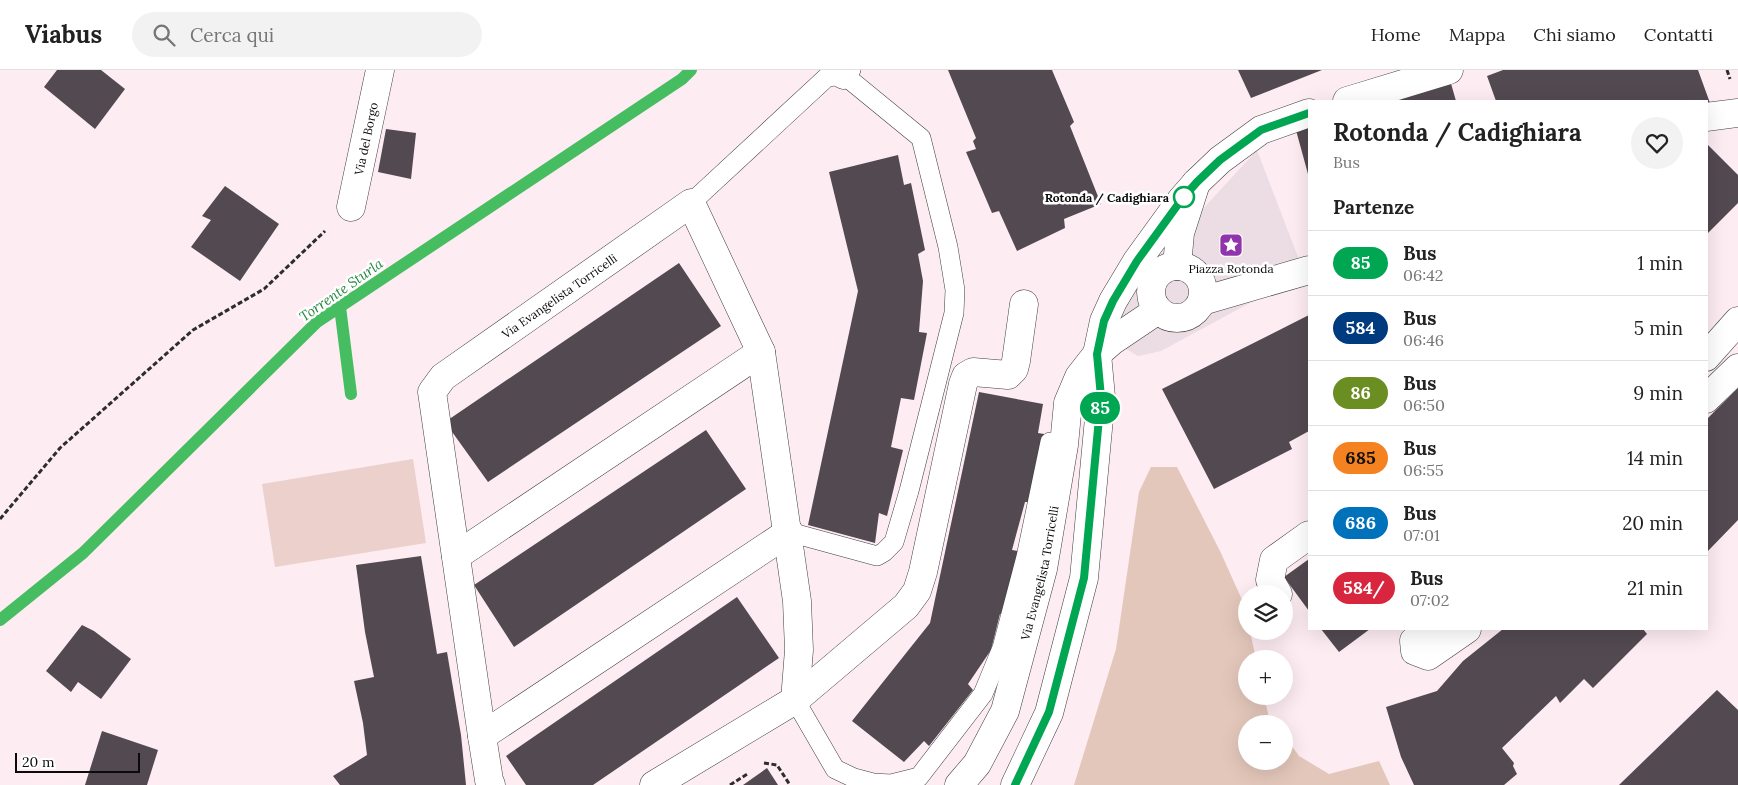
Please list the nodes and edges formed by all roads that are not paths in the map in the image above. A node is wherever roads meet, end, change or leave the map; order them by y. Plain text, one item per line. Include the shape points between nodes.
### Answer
1 (380, 70) edge
2 (1449, 70) edge
3 (845, 72) edge
4 (1350, 100) edge
5 (1308, 113) edge
6 (1738, 113) edge
7 (1708, 117) edge
8 (1197, 182) junction
9 (691, 203) junction
10 (350, 207) road end
11 (1177, 266) junction
12 (1308, 270) edge
13 (1202, 301) junction
14 (1024, 304) dead end
15 (1158, 310) junction
16 (1738, 321) edge
17 (761, 352) junction
18 (1097, 354) junction
19 (1708, 355) edge
20 (1738, 368) edge
21 (1708, 397) edge
22 (1050, 442) dead end
23 (788, 532) junction
24 (1308, 536) edge
25 (456, 556) junction
26 (1273, 585) edge
27 (1427, 630) edge
28 (1466, 630) edge
29 (795, 700) junction
30 (482, 736) junction
31 (837, 777) edge
32 (491, 785) edge
33 (654, 785) edge
34 (959, 785) edge
35 (1015, 785) edge

1 - 10 street, Via del Borgo
2 - 4 street
3 - 9 lane via 827,77
3 - 23 lane via 921,138 948,247 955,290 954,312 894,542 876,556
5 - 8 street via 1261,130 1220,160
6 - 7 street
8 - 11 street via 1180,234
8 - 18 street via 1137,261 1113,301 1104,321
9 - 17 street
9 - 25 street, Via Evangelista Torricelli via 437,384 432,392
11 - 13 street via 1193,271 1198,277 1202,284
11 - 15 street via 1168,267 1155,278 1151,294
12 - 13 street
13 - 15 street via 1191,315 1182,318 1165,315
14 - 29 street via 1014,369 1008,375 973,372 966,376 963,384 917,591 906,606
15 - 18 street
16 - 19 street
17 - 23 street
17 - 25 street
18 - 34 street, Via Evangelista Torricelli via 1079,376 1068,403 1043,568 1005,711 976,764
18 - 35 street via 1101,397 1084,578 1049,712
20 - 21 street
22 - 31 lane via 1026,557 1002,648 983,694 919,777 890,784
23 - 29 street via 797,601 799,650
23 - 30 street
24 - 26 street via 1274,560 1270,580
25 - 30 street, Via Evangelista Torricelli
27 - 28 street via 1414,641 1415,651 1428,656
29 - 31 lane
29 - 33 street
30 - 32 street, Via Evangelista Torricelli

